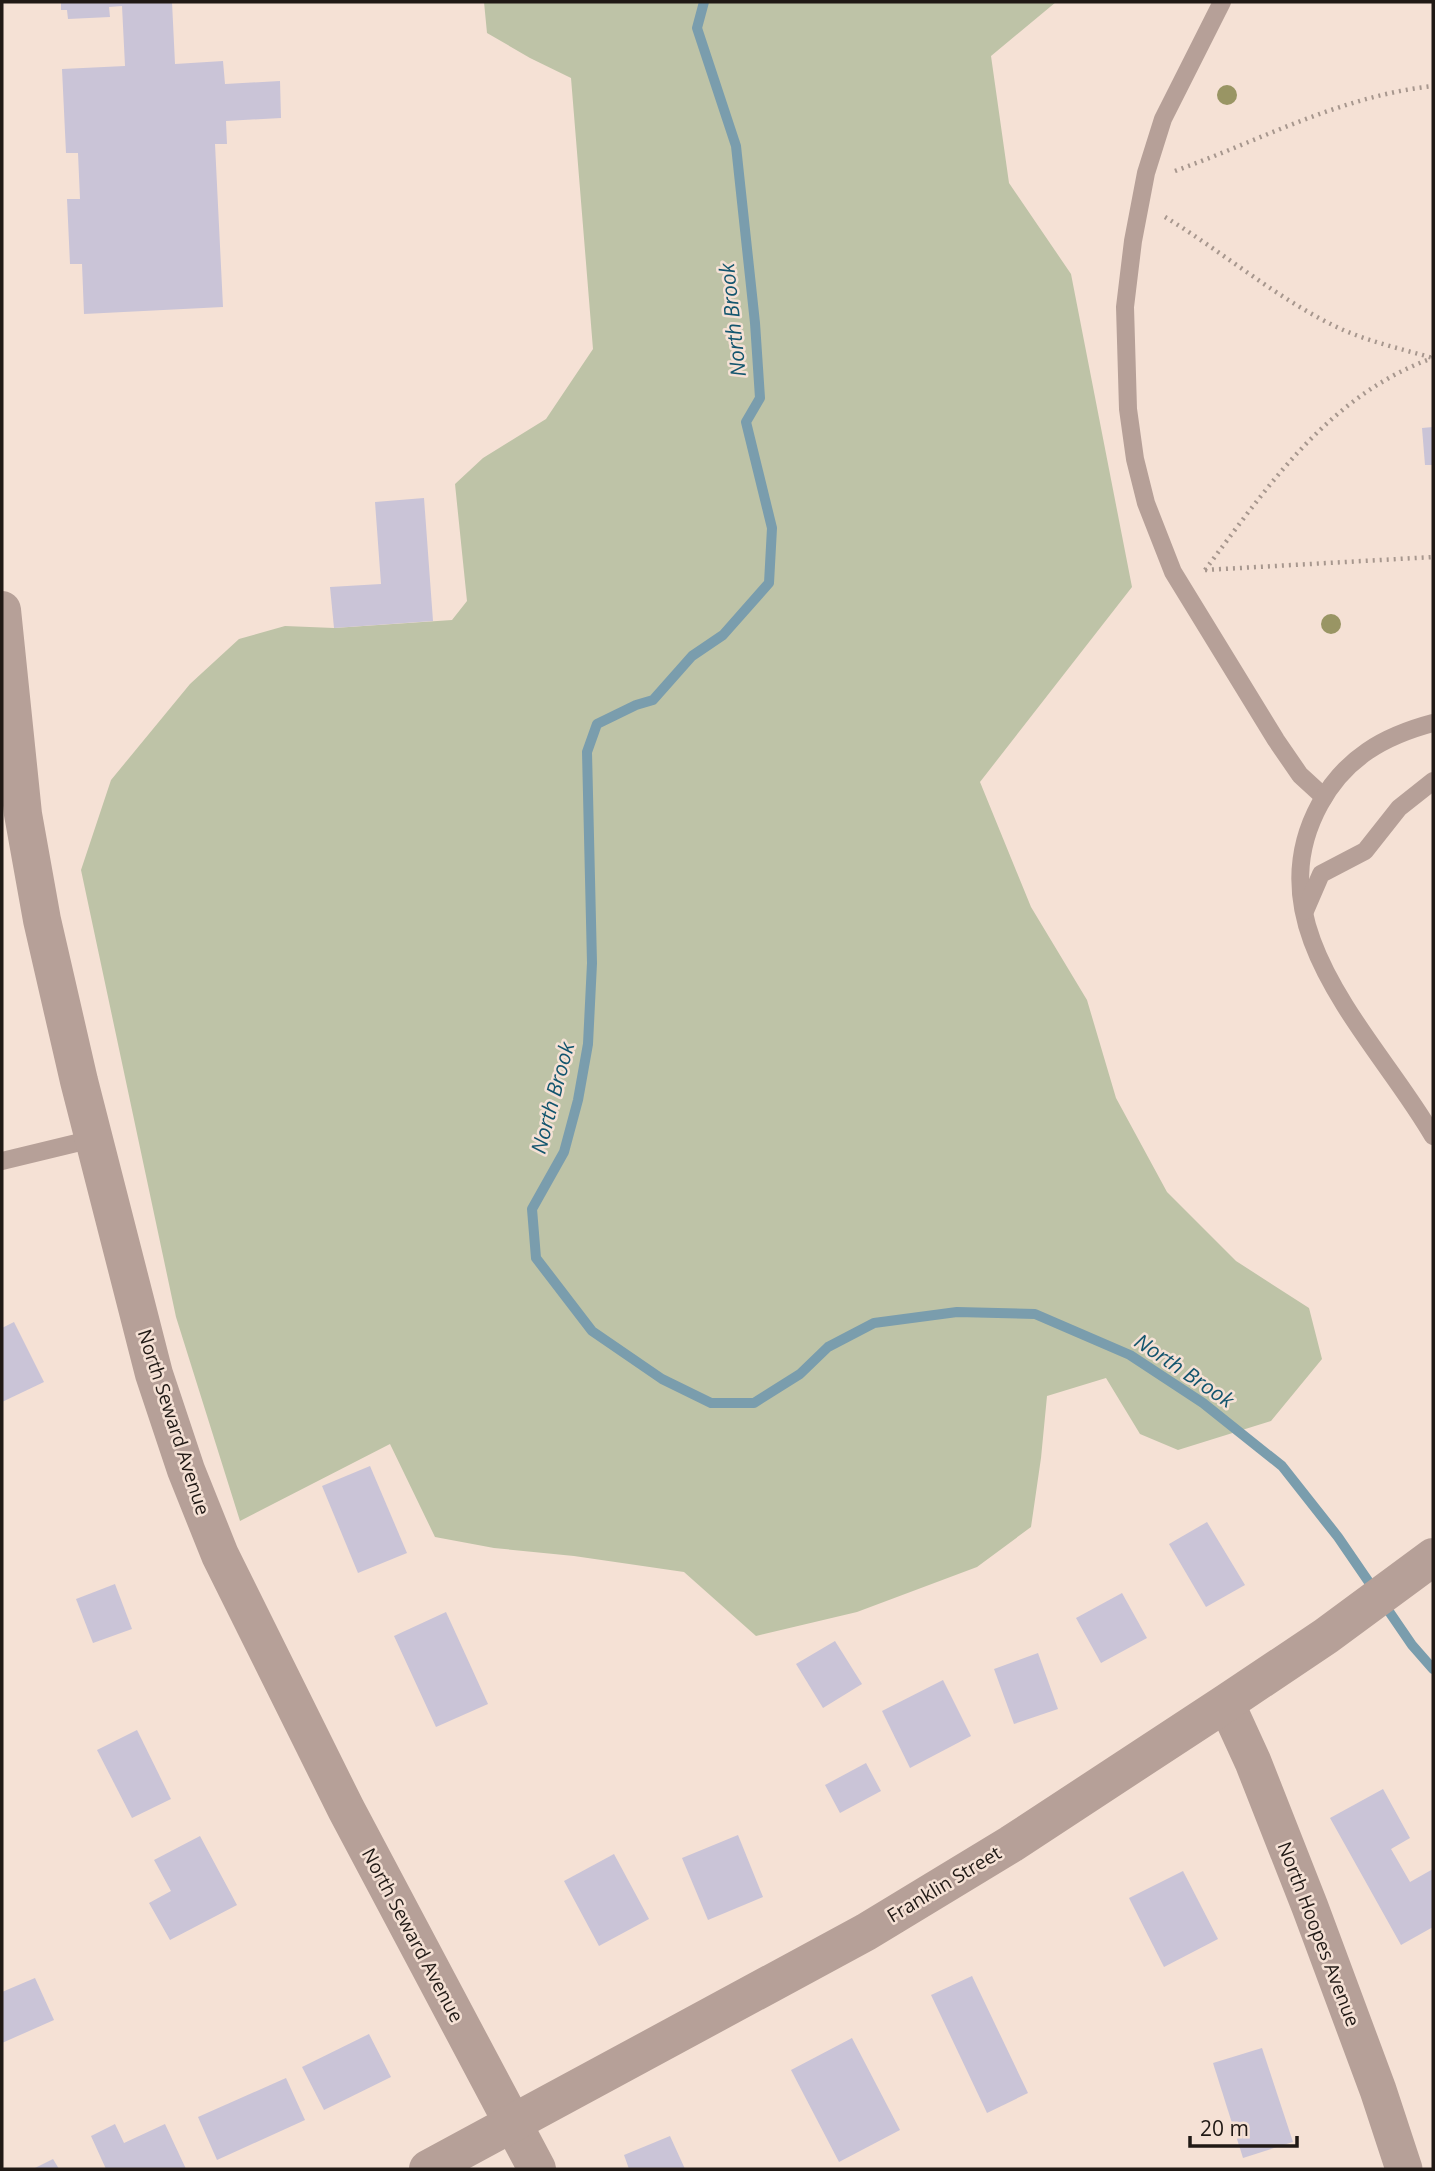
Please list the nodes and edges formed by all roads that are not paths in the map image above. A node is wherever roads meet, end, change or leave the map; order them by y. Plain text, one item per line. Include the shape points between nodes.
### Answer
1 (1222, 2) edge
2 (2, 610) edge
3 (1433, 723) edge
4 (1433, 781) edge
5 (1324, 797) junction
6 (1304, 912) junction
7 (1433, 1136) edge
8 (93, 1139) junction
9 (2, 1161) edge
10 (1433, 1557) edge
11 (1226, 1703) junction
12 (512, 2123) junction
13 (428, 2169) edge
14 (537, 2169) edge
15 (1404, 2169) edge

1 - 5 lane via 1163,119 1144,182 1125,307 1128,409 1146,503 1173,572 1276,740 1300,775
2 - 8 street, North Seward Avenue via 25,827
3 - 5 lane via 1383,740 1358,756
4 - 6 lane via 1399,808 1365,851 1321,874
5 - 6 lane via 1301,850
6 - 7 lane via 1318,960 1342,1002
8 - 9 lane
8 - 12 street, North Seward Avenue via 154,1374 220,1555 346,1809
10 - 11 street, Franklin Street
11 - 12 street, Franklin Street via 1011,1844 866,1932
11 - 15 street, North Hoopes Avenue via 1310,1907
12 - 13 street, Franklin Street
12 - 14 street, North Seward Avenue

